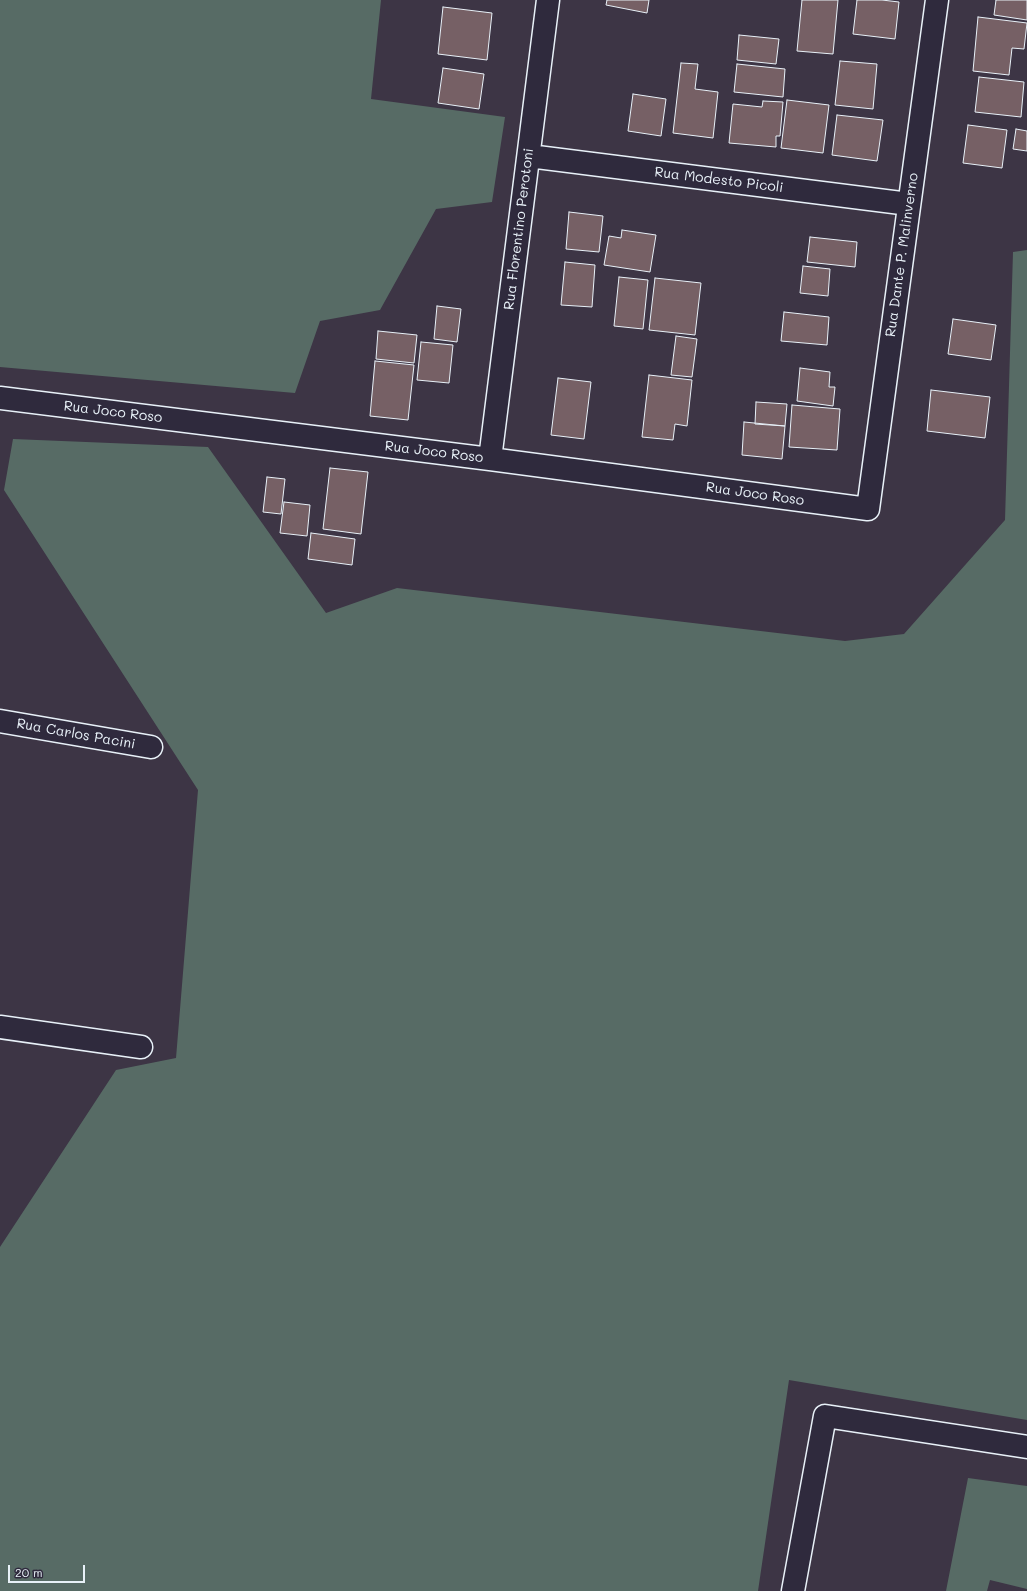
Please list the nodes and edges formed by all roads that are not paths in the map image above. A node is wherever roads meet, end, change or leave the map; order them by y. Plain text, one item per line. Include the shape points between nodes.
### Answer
1 (548, 0) edge
2 (937, 0) edge
3 (529, 156) junction
4 (909, 204) junction
5 (0, 398) edge
6 (490, 459) junction
7 (868, 510) joint
8 (0, 721) edge
9 (151, 747) dead end
10 (0, 1027) edge
11 (141, 1047) dead end
12 (1027, 1447) edge
13 (793, 1591) edge

1 - 3 street, Rua Florentino Perotoni
2 - 4 street, Rua Dante P. Malinverno
3 - 4 street, Rua Modesto Picoli
3 - 6 street, Rua Florentino Perotoni
4 - 7 street, Rua Dante P. Malinverno
5 - 6 street, Rua Joco Roso
6 - 7 street, Rua Joco Roso
8 - 9 street, Rua Carlos Pacini
10 - 11 street
12 - 13 street via 825,1416

